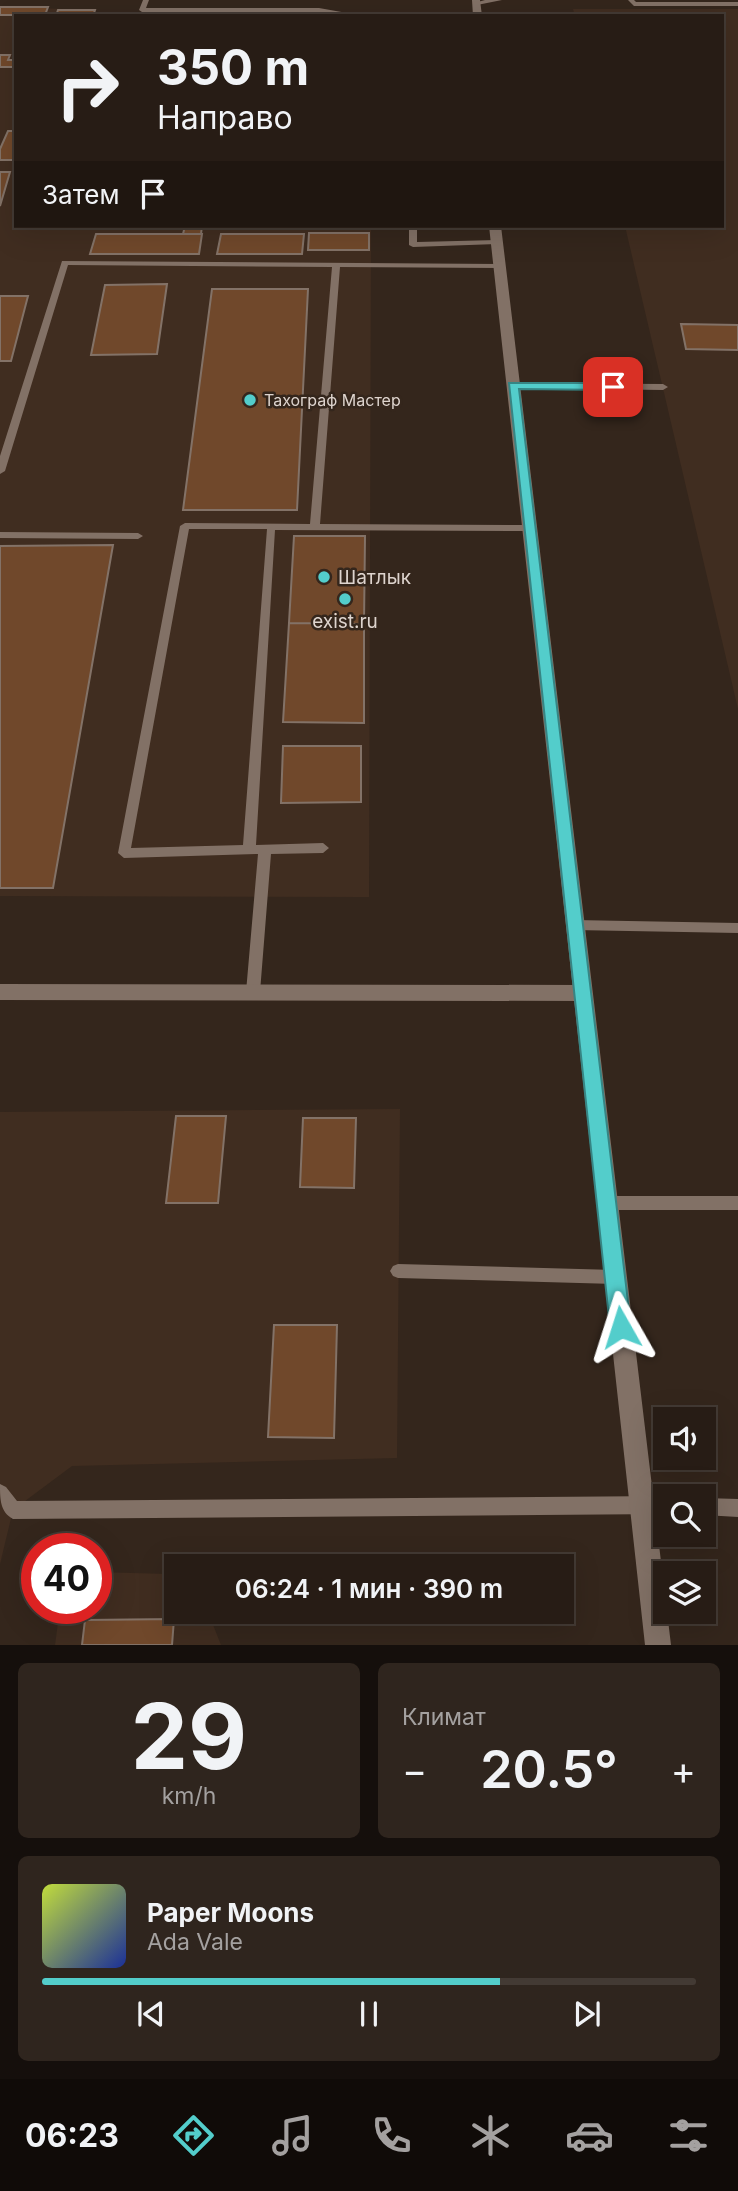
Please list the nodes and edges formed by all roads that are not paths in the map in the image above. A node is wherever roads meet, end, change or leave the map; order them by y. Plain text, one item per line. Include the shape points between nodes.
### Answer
1 (146, 0) edge
2 (499, 0) edge
3 (631, 0) edge
4 (477, 2) edge
5 (738, 4) edge
6 (347, 14) edge
7 (413, 228) edge
8 (496, 234) edge
9 (336, 265) junction
10 (499, 266) junction
11 (513, 386) junction
12 (663, 387) dead end
13 (0, 471) edge
14 (315, 527) junction
15 (529, 528) junction
16 (271, 531) dead end
17 (0, 535) edge
18 (138, 536) dead end
19 (323, 848) dead end
20 (249, 850) junction
21 (265, 850) junction
22 (575, 925) junction
23 (738, 928) edge
24 (0, 992) edge
25 (253, 992) junction
26 (582, 993) junction
27 (607, 1203) junction
28 (738, 1203) edge
29 (398, 1271) dead end
30 (615, 1277) junction
31 (0, 1493) edge
32 (641, 1504) junction
33 (653, 1504) edge
34 (716, 1507) edge
35 (738, 1508) edge
36 (658, 1645) edge

1 - 6 lane via 142,10
2 - 4 lane
3 - 5 lane via 634,4
7 - 8 lane via 413,244
8 - 10 street
9 - 10 lane
9 - 13 lane via 65,263
9 - 14 lane
10 - 11 street
11 - 12 lane
11 - 15 street
14 - 15 lane
14 - 20 lane via 185,526 124,853
15 - 22 street
16 - 20 lane
17 - 18 lane
19 - 21 lane
20 - 21 lane
21 - 25 lane
22 - 23 lane
22 - 26 street
24 - 25 street
25 - 26 street
26 - 27 street
27 - 28 lane
27 - 30 street
29 - 30 lane
30 - 32 street
31 - 32 lane via 13,1510
32 - 33 lane
32 - 36 street
34 - 35 lane

